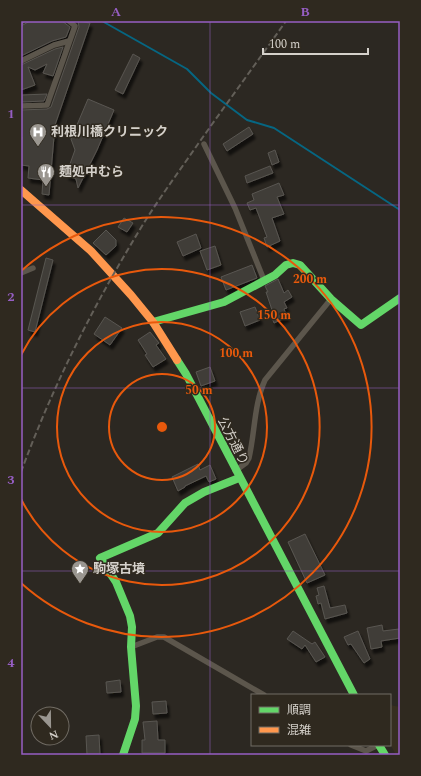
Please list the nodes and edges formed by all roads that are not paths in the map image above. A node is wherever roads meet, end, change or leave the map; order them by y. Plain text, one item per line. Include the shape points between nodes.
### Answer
1 (69, 21) edge
2 (69, 41) junction
3 (21, 61) edge
4 (21, 106) edge
5 (204, 144) dead end
6 (21, 190) edge
7 (33, 268) dead end
8 (21, 273) edge
9 (264, 280) junction
10 (400, 298) edge
11 (331, 299) junction
12 (153, 322) junction
13 (237, 474) junction
14 (131, 647) junction
15 (262, 694) edge
16 (353, 694) edge
17 (353, 746) edge
18 (377, 746) edge
19 (380, 746) edge
20 (366, 753) edge
21 (123, 755) edge
22 (385, 755) edge

1 - 2 street via 75,26
2 - 3 street via 54,45
2 - 4 street via 48,105
5 - 9 street via 235,208
6 - 12 street, 公方通り via 91,251
7 - 8 street
9 - 11 street via 293,263 300,265
9 - 12 street via 224,302
10 - 11 street via 361,325
11 - 13 street via 265,380 260,391 249,458
12 - 13 street, 公方通り via 186,374
13 - 14 street via 186,503 158,534 100,558 116,582 130,616
13 - 16 street, 公方通り
14 - 15 street via 157,637 164,637
14 - 21 street via 135,720
17 - 20 street
18 - 20 street
19 - 22 street

